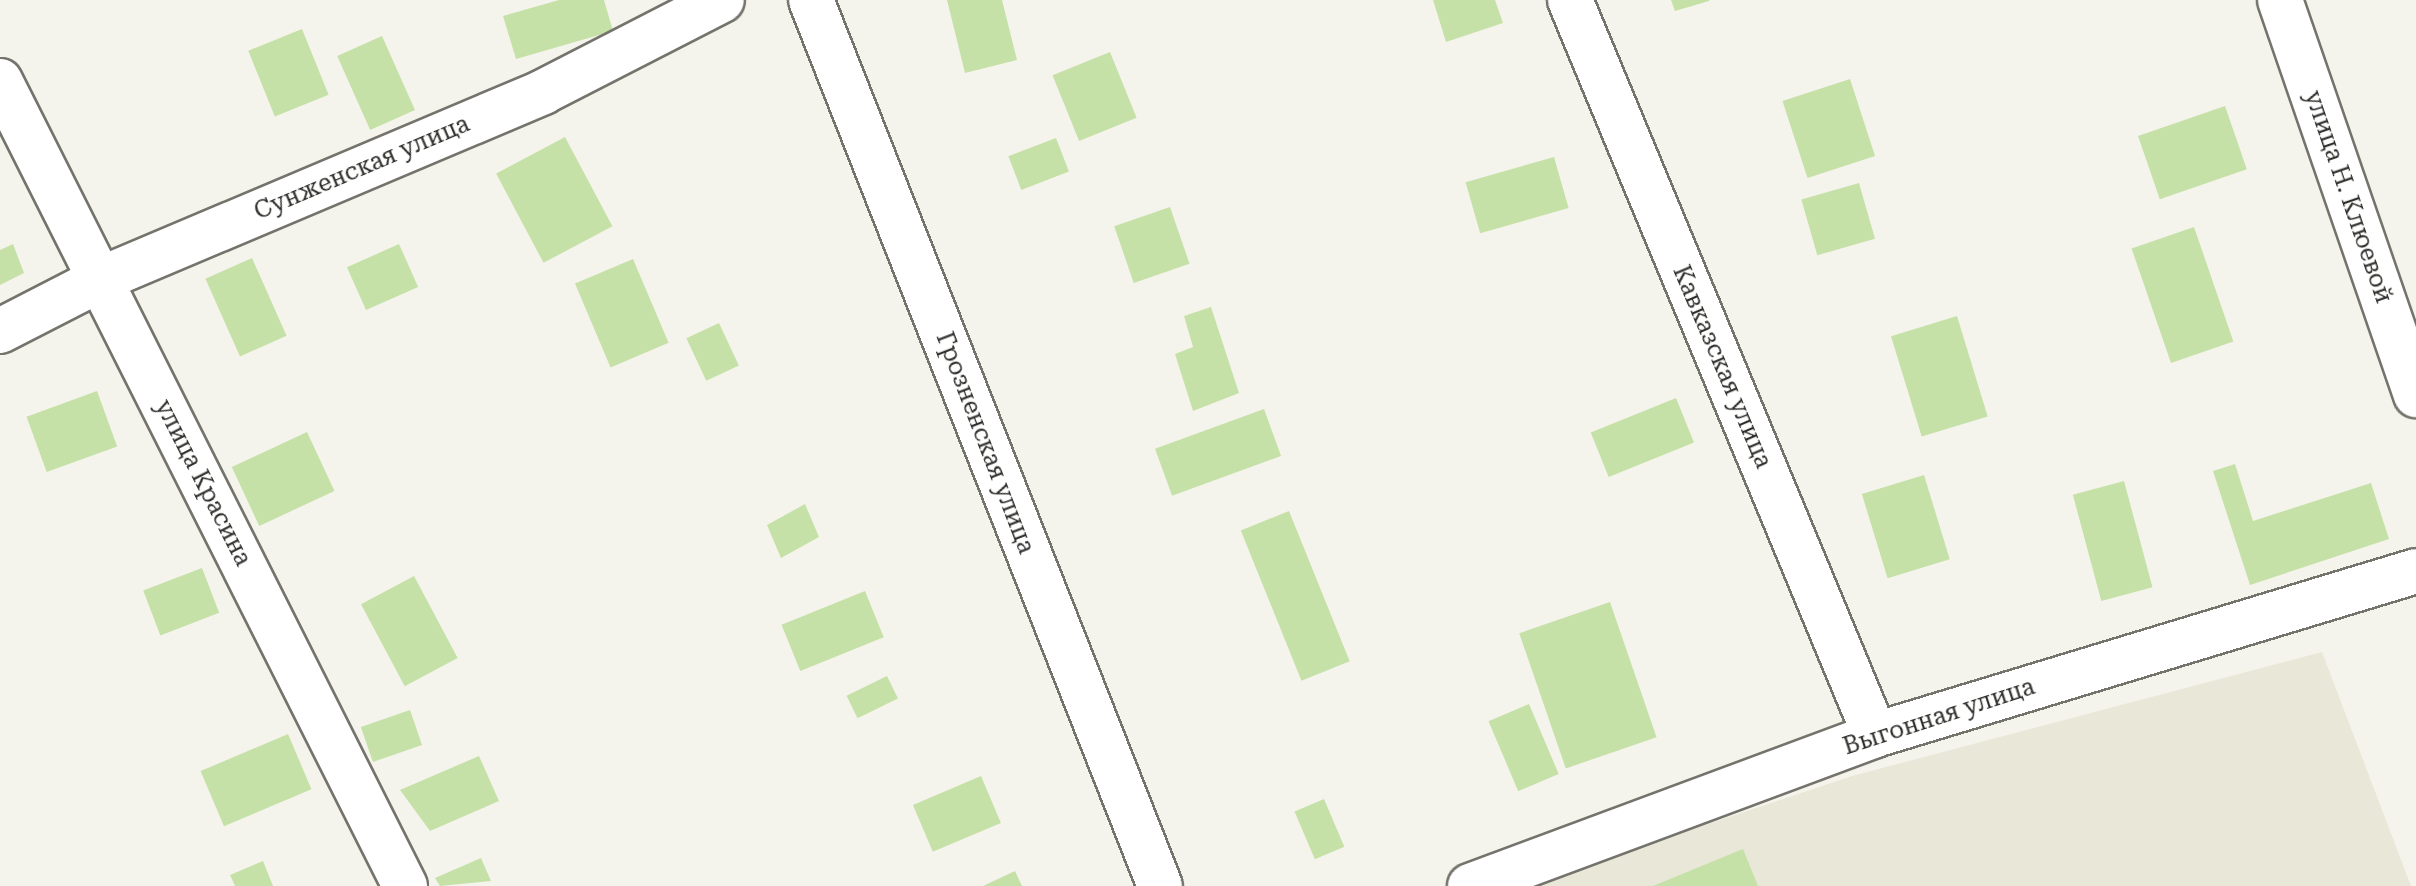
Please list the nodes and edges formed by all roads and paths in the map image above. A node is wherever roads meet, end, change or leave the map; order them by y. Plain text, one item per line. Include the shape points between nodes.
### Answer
1 (722, 0) edge
2 (811, 0) edge
3 (1570, 0) edge
4 (2280, 0) edge
5 (0, 81) edge
6 (101, 279) junction
7 (0, 331) edge
8 (2416, 395) edge
9 (2416, 571) edge
10 (1875, 735) junction
11 (405, 886) edge
12 (1160, 886) edge
13 (1470, 886) edge

1 - 6 street, Сунженская улица via 543,92
2 - 12 street, Грозненская улица
3 - 10 street, Кавказская улица
4 - 8 street, улица Н. Клюевой
5 - 6 street, улица Красина
6 - 7 street, Сунженская улица
6 - 11 street, улица Красина
9 - 10 street, Выгонная улица
10 - 13 street, Выгонная улица

